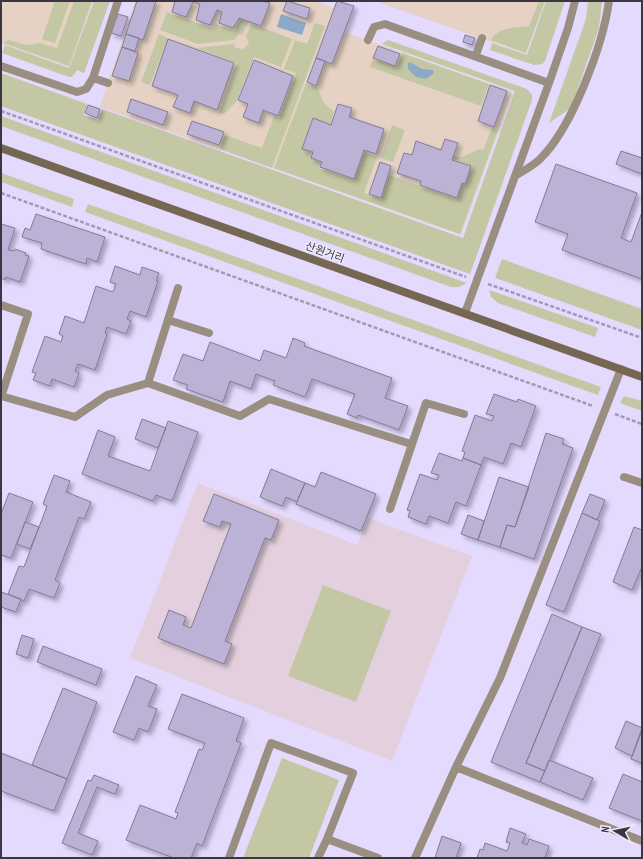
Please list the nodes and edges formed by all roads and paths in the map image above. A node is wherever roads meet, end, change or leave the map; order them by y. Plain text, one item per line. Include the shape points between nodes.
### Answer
1 (118, 1) edge
2 (575, 1) edge
3 (609, 1) edge
4 (482, 38) dead end
5 (368, 40) dead end
6 (476, 55) junction
7 (1, 66) edge
8 (93, 78) junction
9 (108, 83) dead end
10 (549, 83) junction
11 (1, 111) edge
12 (1, 148) edge
13 (515, 176) junction
14 (1, 193) edge
15 (477, 281) junction
16 (178, 288) dead end
17 (1, 305) edge
18 (465, 313) junction
19 (168, 320) junction
20 (209, 333) dead end
21 (642, 338) edge
22 (621, 369) junction
23 (642, 377) edge
24 (148, 383) junction
25 (1, 397) edge
26 (605, 410) junction
27 (464, 414) dead end
28 (642, 424) edge
29 (411, 444) junction
30 (624, 477) dead end
31 (642, 483) edge
32 (390, 509) dead end
33 (456, 767) junction
34 (327, 839) junction
35 (642, 841) edge
36 (229, 858) edge
37 (318, 858) edge
38 (378, 858) edge
39 (415, 858) edge

1 - 8 street
2 - 10 street
3 - 13 street via 606,21 579,98 566,123 540,159
4 - 6 street
5 - 6 street via 374,27 385,24
6 - 10 street
7 - 8 street via 77,92 86,89
8 - 9 street
10 - 13 street
11 - 15 path
12 - 18 main road, 산원거리
13 - 15 street
14 - 26 path
15 - 18 street
15 - 21 path
16 - 19 street
17 - 25 street via 28,314
18 - 22 main road, 산원거리
19 - 20 street
19 - 24 street
22 - 23 main road, 산원거리
22 - 26 street
24 - 25 street via 107,395 75,417
24 - 29 street via 240,416 270,399
26 - 28 path
26 - 33 street via 500,678
27 - 29 street via 426,403
29 - 32 street
30 - 31 street
33 - 35 street
33 - 39 street
34 - 36 street via 353,773 271,743
34 - 37 street
34 - 38 street

